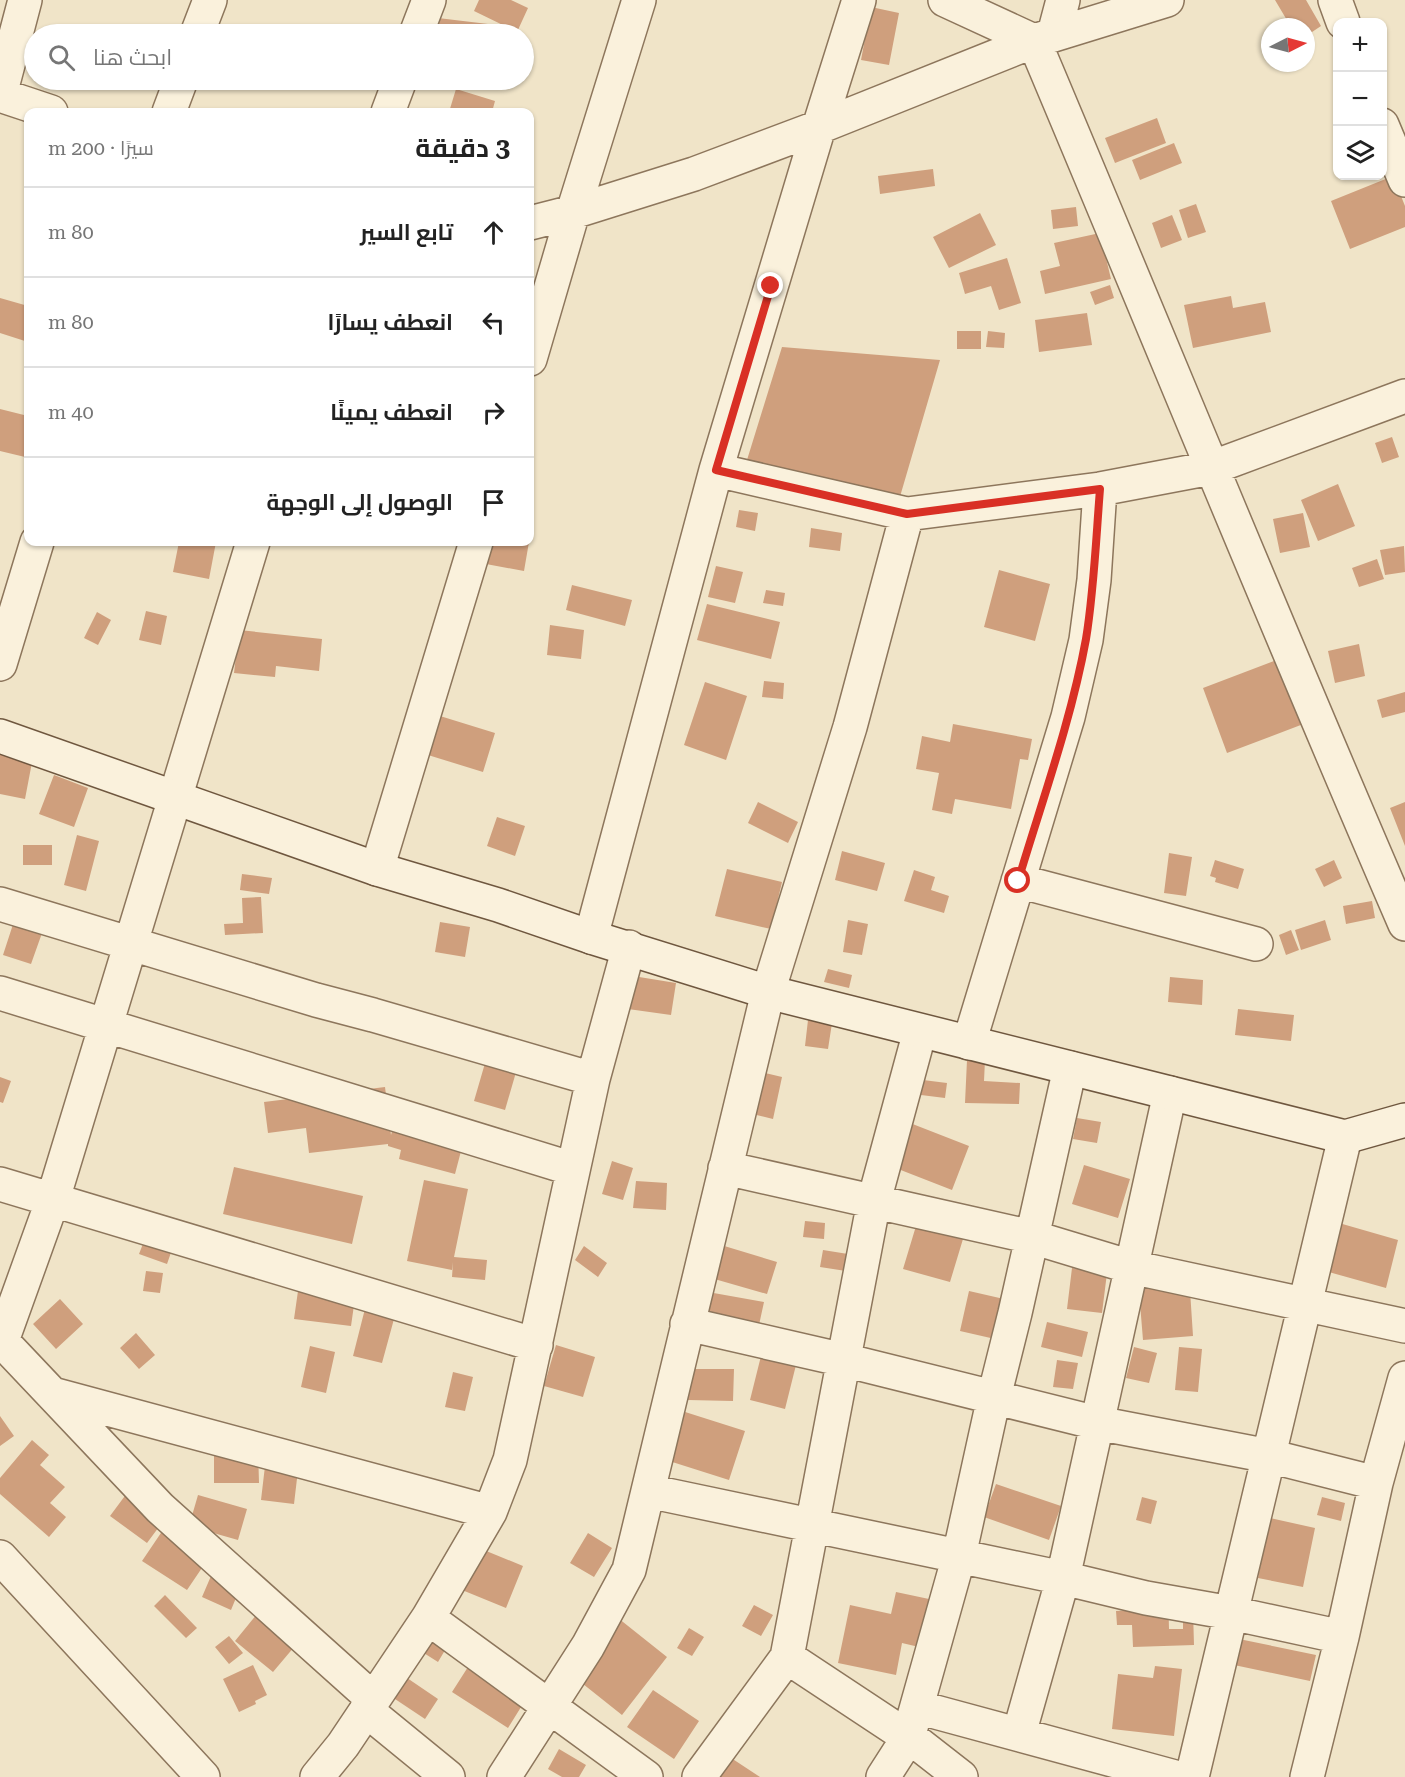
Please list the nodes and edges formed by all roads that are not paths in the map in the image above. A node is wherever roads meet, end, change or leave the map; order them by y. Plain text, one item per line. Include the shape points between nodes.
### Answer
1 (25, 0) edge
2 (210, 0) edge
3 (429, 0) edge
4 (639, 0) edge
5 (859, 0) edge
6 (945, 0) edge
7 (1063, 0) edge
8 (1167, 0) edge
9 (1335, 0) edge
10 (1342, 18) edge
11 (201, 24) edge
12 (421, 24) edge
13 (1044, 38) junction
14 (177, 90) edge
15 (396, 90) edge
16 (0, 95) edge
17 (39, 108) edge
18 (170, 108) edge
19 (390, 108) edge
20 (1383, 126) edge
21 (819, 127) junction
22 (1405, 180) edge
23 (573, 212) junction
24 (534, 222) edge
25 (534, 345) edge
26 (1405, 396) edge
27 (1211, 468) junction
28 (716, 470) junction
29 (1100, 489) junction
30 (907, 514) junction
31 (36, 546) edge
32 (252, 546) edge
33 (475, 546) edge
34 (0, 664) edge
35 (0, 736) edge
36 (176, 798) junction
37 (377, 869) junction
38 (1018, 881) junction
39 (0, 904) edge
40 (1405, 924) edge
41 (591, 937) junction
42 (1256, 944) dead end
43 (131, 945) junction
44 (629, 947) junction
45 (768, 992) junction
46 (0, 993) edge
47 (107, 1025) junction
48 (920, 1031) junction
49 (969, 1042) junction
50 (1070, 1068) junction
51 (593, 1079) junction
52 (1170, 1093) junction
53 (1405, 1120) edge
54 (1345, 1137) junction
55 (725, 1168) junction
56 (573, 1169) junction
57 (0, 1184) edge
58 (53, 1199) junction
59 (874, 1201) junction
60 (1032, 1237) junction
61 (1131, 1267) junction
62 (1305, 1304) junction
63 (687, 1324) junction
64 (1405, 1326) edge
65 (1, 1340) edge
66 (536, 1345) junction
67 (844, 1360) junction
68 (1405, 1378) edge
69 (52, 1394) junction
70 (994, 1397) junction
71 (1097, 1423) junction
72 (1269, 1456) junction
73 (1376, 1483) junction
74 (648, 1491) junction
75 (490, 1512) junction
76 (812, 1526) junction
77 (959, 1556) junction
78 (0, 1557) edge
79 (1063, 1578) junction
80 (1231, 1613) junction
81 (428, 1618) junction
82 (1342, 1637) junction
83 (787, 1657) junction
84 (370, 1704) junction
85 (549, 1707) junction
86 (917, 1707) junction
87 (1019, 1734) junction
88 (908, 1738) junction
89 (203, 1777) edge
90 (317, 1777) edge
91 (448, 1777) edge
92 (504, 1777) edge
93 (646, 1777) edge
94 (699, 1777) edge
95 (883, 1777) edge
96 (961, 1777) edge
97 (1175, 1777) edge
98 (1192, 1777) edge
99 (1307, 1777) edge

1 - 16 street
2 - 11 street
3 - 12 street
4 - 23 street
5 - 21 street
6 - 13 street
7 - 13 street
8 - 13 street
9 - 10 street
13 - 21 street
13 - 27 street
14 - 18 street
15 - 19 street
16 - 17 street
20 - 22 street
21 - 23 street via 694,174
21 - 28 street
23 - 24 street
23 - 25 street
26 - 27 street
27 - 29 street
27 - 40 street
28 - 30 street
28 - 41 street
29 - 30 street
29 - 38 street via 1086,640 1068,717
30 - 45 street via 850,727
31 - 34 street
32 - 36 street
33 - 37 street
35 - 36 street
36 - 37 street
36 - 43 street
37 - 41 street
38 - 42 street
38 - 49 street
39 - 43 street
41 - 44 street
43 - 47 street
43 - 51 street
44 - 45 street
44 - 51 street
45 - 48 street
45 - 55 street
46 - 47 street
47 - 56 street
47 - 58 street
48 - 49 street
48 - 59 street
49 - 50 street
50 - 52 street
50 - 60 street
51 - 56 street
52 - 54 street
52 - 61 street
53 - 54 street
54 - 62 street
55 - 59 street
55 - 63 street
56 - 66 street
57 - 58 street
58 - 65 street
58 - 66 street
59 - 60 street
59 - 67 street
60 - 61 street
60 - 70 street
61 - 62 street
61 - 71 street
62 - 64 street
62 - 72 street
63 - 67 street
63 - 74 street
65 - 69 street
66 - 75 street via 510,1460
67 - 70 street
67 - 76 street
68 - 73 street
69 - 75 street
69 - 84 street via 160,1508
70 - 71 street
70 - 77 street
71 - 72 street
71 - 79 street
72 - 73 street
72 - 80 street
73 - 82 street
74 - 76 street
74 - 85 street via 629,1570 588,1647
75 - 81 street
76 - 77 street
76 - 83 street
77 - 79 street
77 - 86 street
78 - 89 street
79 - 80 street
79 - 87 street
80 - 82 street
80 - 98 street
81 - 84 street
81 - 85 street
82 - 99 street
83 - 88 street
83 - 94 street
84 - 90 street
84 - 91 street
85 - 92 street
85 - 93 street
86 - 87 street
86 - 88 street
87 - 97 street
88 - 95 street
88 - 96 street

